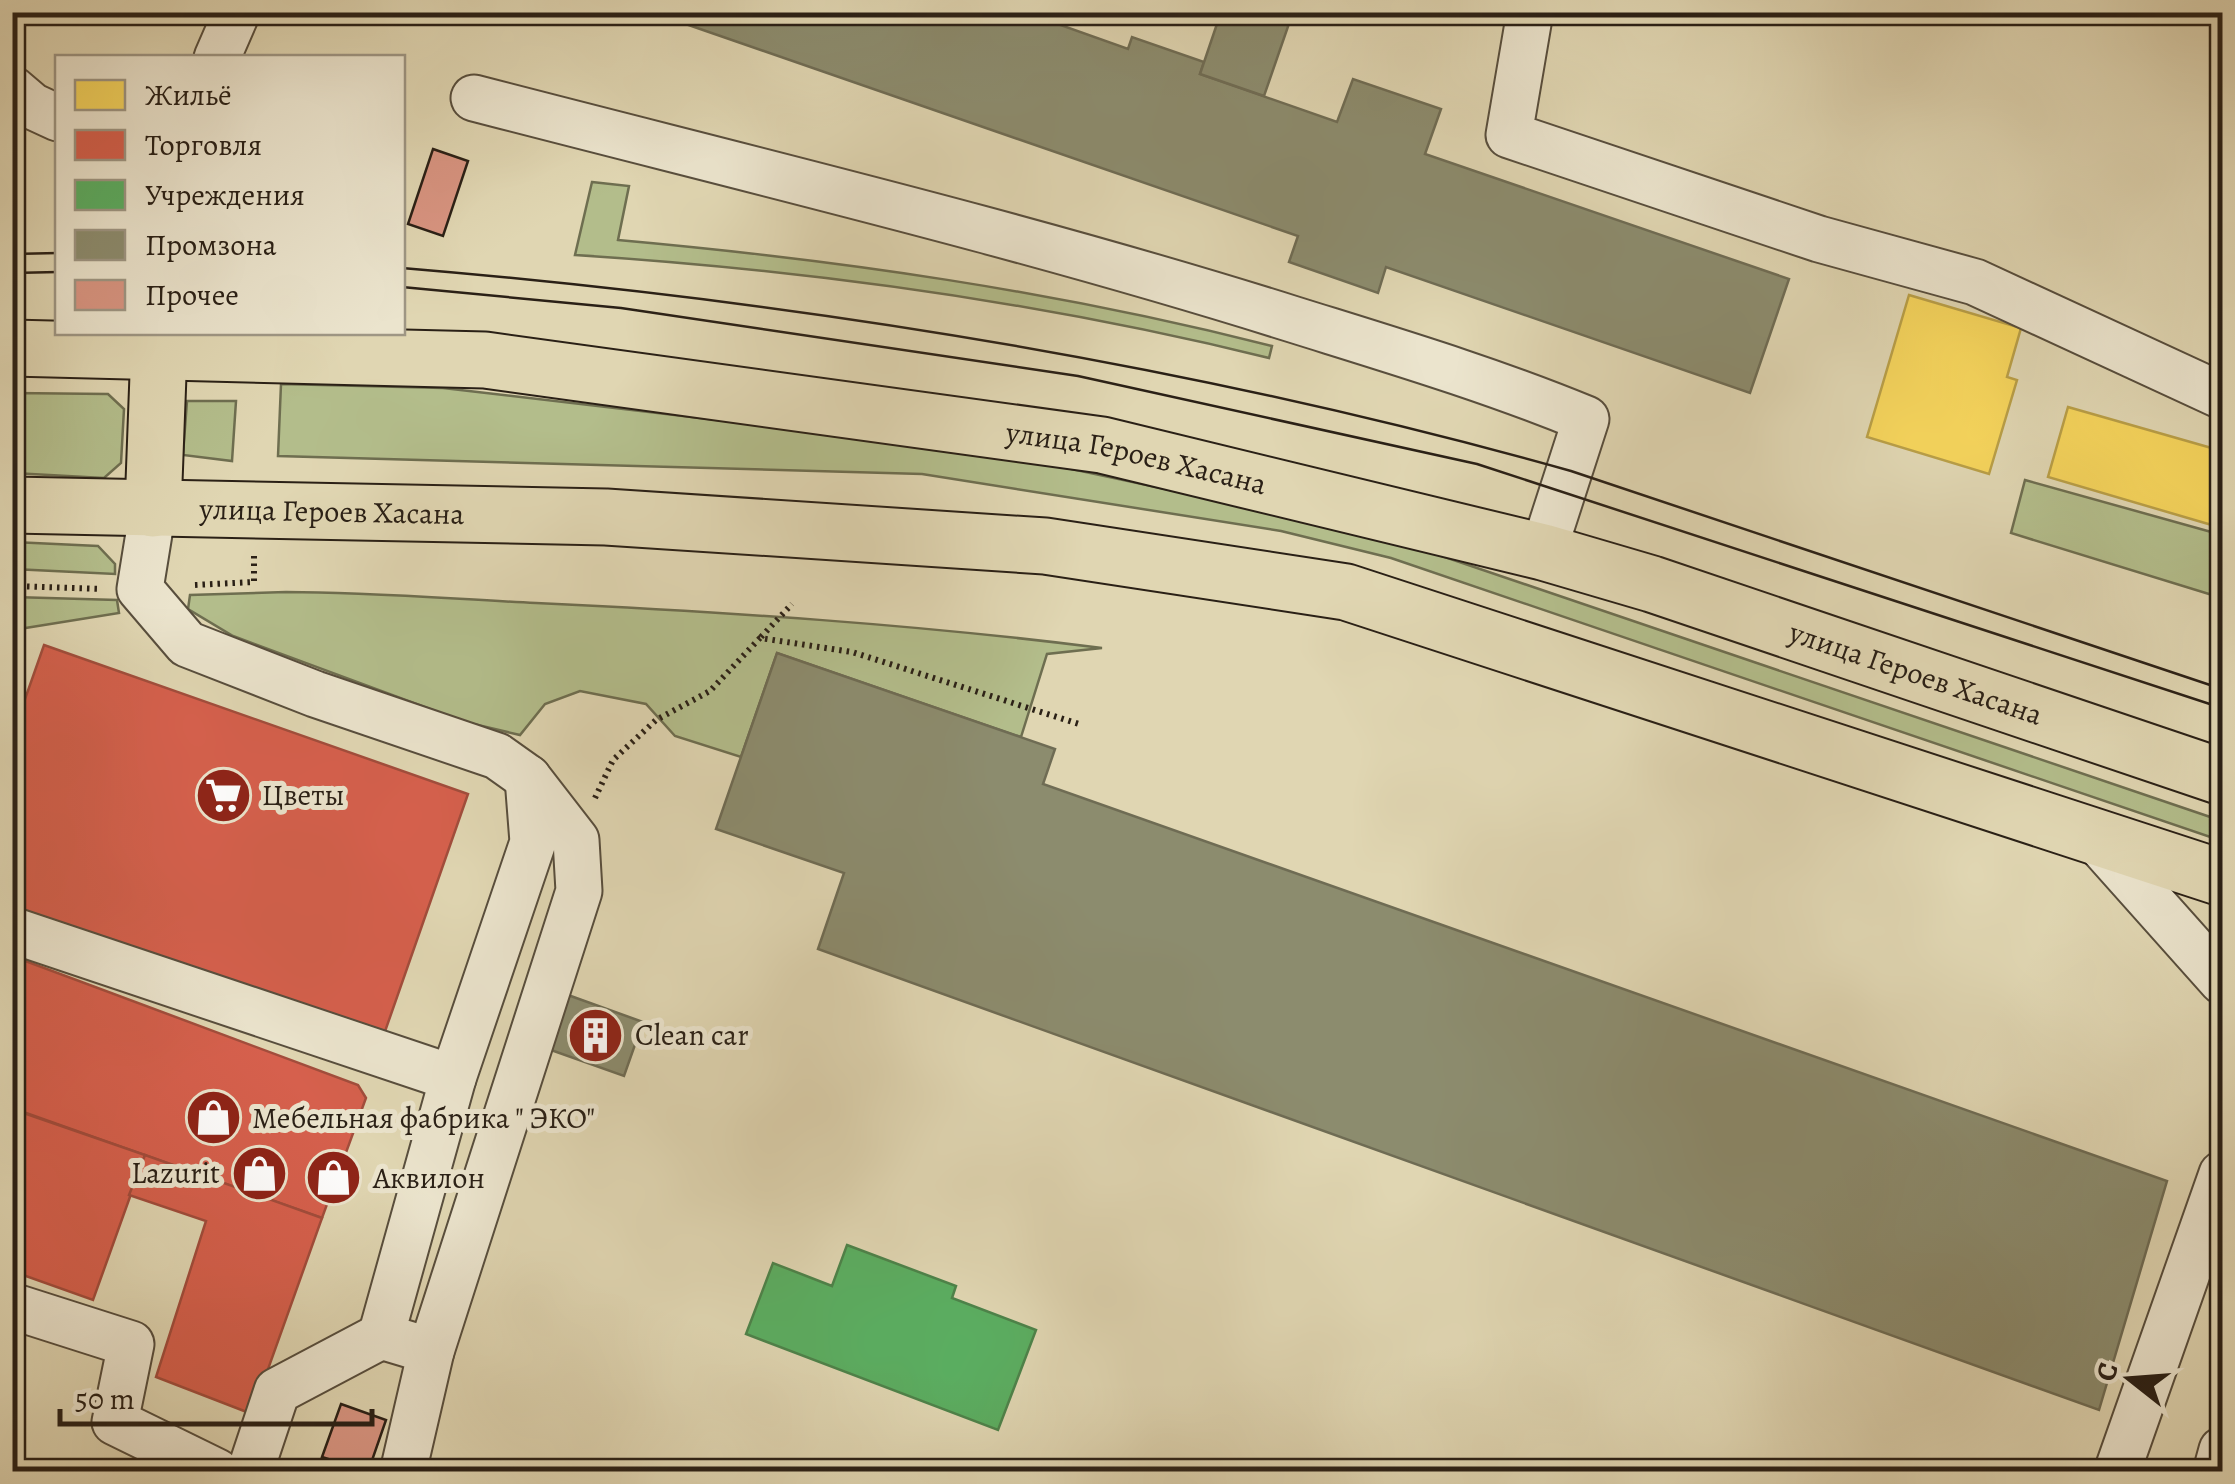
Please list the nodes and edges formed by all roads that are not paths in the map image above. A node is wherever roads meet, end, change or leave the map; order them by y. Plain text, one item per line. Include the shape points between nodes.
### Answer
1 (237, 12) edge
2 (1530, 12) edge
3 (218, 55) edge
4 (12, 89) edge
5 (474, 98) dead end
6 (55, 117) edge
7 (160, 340) edge
8 (12, 348) edge
9 (2222, 396) edge
10 (12, 505) edge
11 (153, 509) junction
12 (1543, 552) junction
13 (2222, 777) edge
14 (528, 778) junction
15 (2090, 833) junction
16 (2222, 878) edge
17 (12, 930) edge
18 (2222, 981) edge
19 (453, 1078) junction
20 (2222, 1174) edge
21 (12, 1306) edge
22 (381, 1336) junction
23 (431, 1351) junction
24 (2222, 1450) edge
25 (216, 1472) edge
26 (250, 1472) edge
27 (404, 1472) edge
28 (2116, 1472) edge
29 (2216, 1472) edge

1 - 3 lane
2 - 9 lane via 1510,135 1819,239 1975,282
4 - 6 lane
5 - 12 lane via 1183,285 1490,380 1586,419
7 - 8 main road, улица Героев Хасана
7 - 11 main road
7 - 12 main road, улица Героев Хасана via 486,360 1102,445
10 - 11 main road, улица Героев Хасана
11 - 14 lane via 140,589 187,644 497,756
11 - 15 main road, улица Героев Хасана via 606,518 1045,546 1346,592
12 - 13 main road, улица Героев Хасана
14 - 19 lane via 533,842
14 - 23 lane via 576,840 579,891
15 - 16 main road, улица Героев Хасана
15 - 18 lane
17 - 19 lane
19 - 22 lane
20 - 28 lane
21 - 25 lane via 131,1344 115,1422
22 - 23 lane
22 - 26 lane via 277,1391
23 - 27 lane
24 - 29 lane

